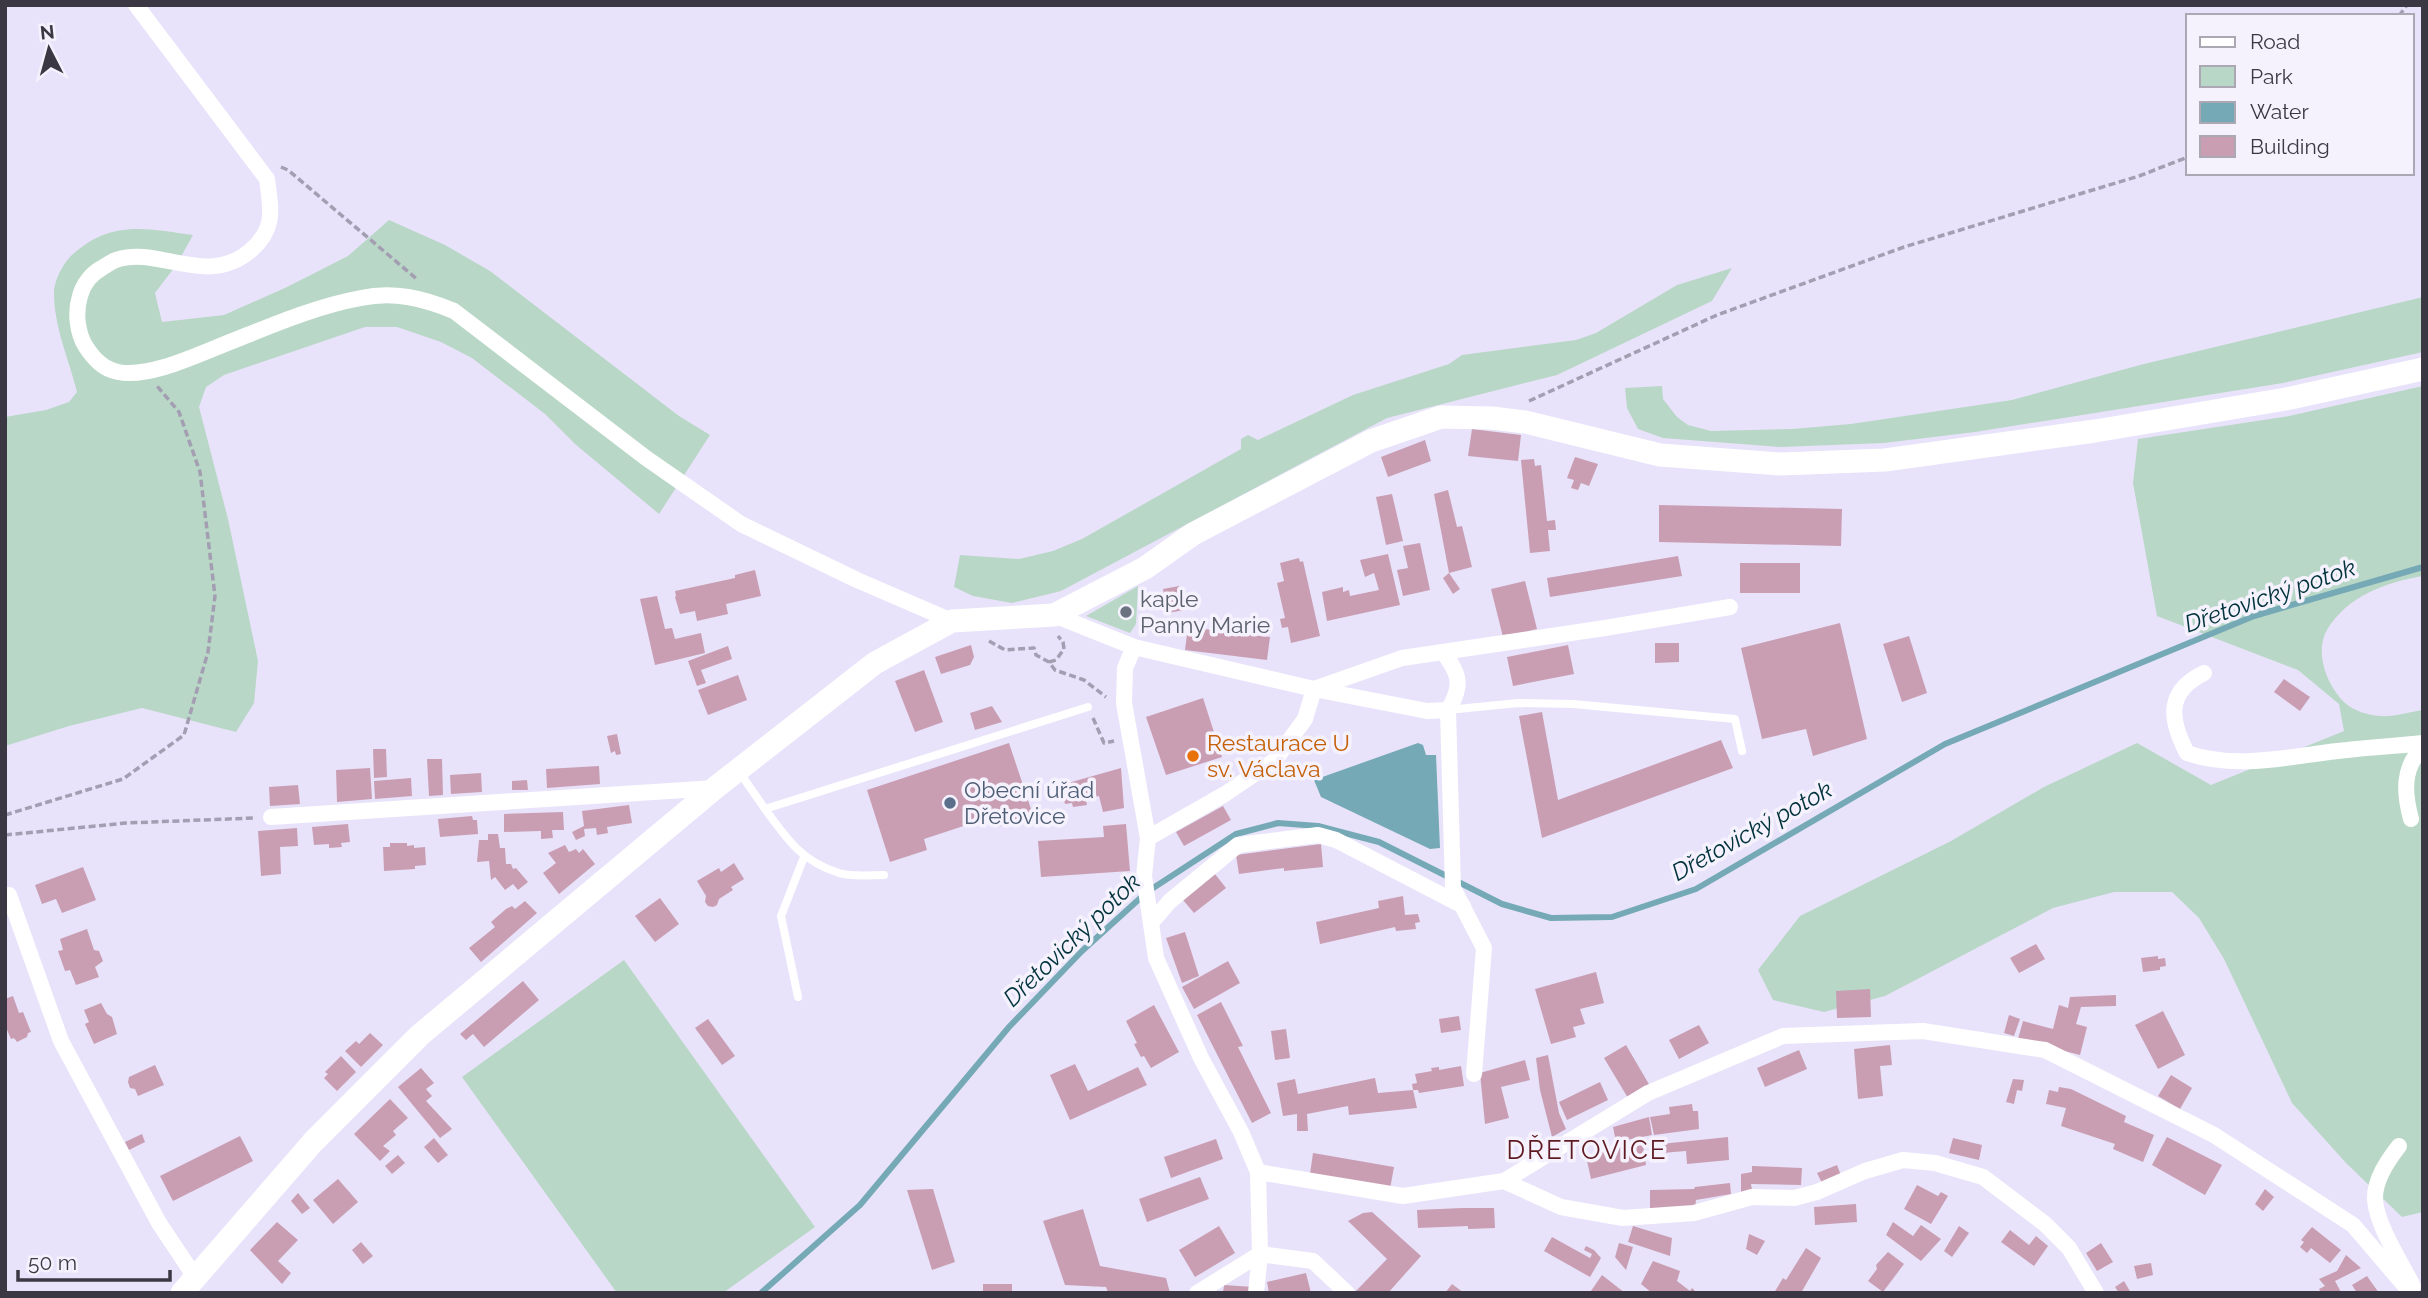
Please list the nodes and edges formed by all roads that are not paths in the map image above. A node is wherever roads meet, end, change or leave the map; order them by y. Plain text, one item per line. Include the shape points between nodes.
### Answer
1 (136, 5) edge
2 (2423, 369) edge
3 (1730, 607) dead end
4 (952, 621) junction
5 (1054, 624) junction
6 (1134, 647) junction
7 (1443, 652) junction
8 (2204, 673) dead end
9 (1314, 689) junction
10 (1088, 707) road end
11 (1448, 710) junction
12 (2423, 746) edge
13 (1742, 751) dead end
14 (738, 770) junction
15 (715, 788) junction
16 (765, 809) junction
17 (271, 817) road end
18 (2411, 819) dead end
19 (1148, 838) junction
20 (804, 857) junction
21 (884, 875) dead end
22 (9, 895) dead end
23 (1462, 906) junction
24 (1151, 923) junction
25 (798, 997) dead end
26 (1474, 1073) dead end
27 (2399, 1146) dead end
28 (1258, 1172) junction
29 (1504, 1181) junction
30 (1260, 1254) junction
31 (188, 1285) edge
32 (1197, 1293) edge
33 (1256, 1293) edge
34 (1347, 1293) edge
35 (2096, 1293) edge
36 (2414, 1293) edge

1 - 4 street via 267,179 270,226 240,260 214,267 117,259 93,273 80,294 77,319 82,341 96,362 118,372 144,372 320,308 363,297 403,295 429,301 454,311 646,458 741,524
2 - 5 main road via 2286,399 1885,460 1781,464 1660,455 1525,422 1441,417 1371,441 1193,534
3 - 7 street
4 - 5 main road
4 - 14 main road via 875,663
5 - 6 street
6 - 9 street
6 - 19 street via 1125,667 1125,703
7 - 9 street via 1402,658
7 - 11 street via 1456,669 1458,695
8 - 12 street via 2179,693 2173,718 2187,753 2206,760 2244,762
9 - 11 street via 1427,711
9 - 19 street via 1305,719 1275,760
10 - 16 lane
11 - 13 lane via 1518,703 1573,704 1735,719
11 - 23 street via 1453,888
12 - 18 street via 2408,770 2405,786
14 - 15 main road
14 - 16 lane
15 - 17 street
15 - 31 main road via 420,1035 313,1142
16 - 20 lane
19 - 24 street via 1144,876
20 - 21 lane via 841,874
20 - 25 lane via 782,916
22 - 31 street via 61,1041
23 - 24 street via 1318,835 1238,845
23 - 26 street via 1484,948
24 - 28 street via 1156,958
27 - 36 street via 2384,1166 2375,1199
28 - 29 street via 1403,1196
28 - 30 street
29 - 35 street via 1560,1208 1623,1217 1694,1213 1752,1197 1794,1198 1903,1160 1935,1163 1983,1177 2045,1224 2069,1248
29 - 36 street via 1648,1093 1783,1036 1923,1031 2045,1050 2214,1135 2353,1226
30 - 32 street
30 - 33 street
30 - 34 street via 1313,1261

